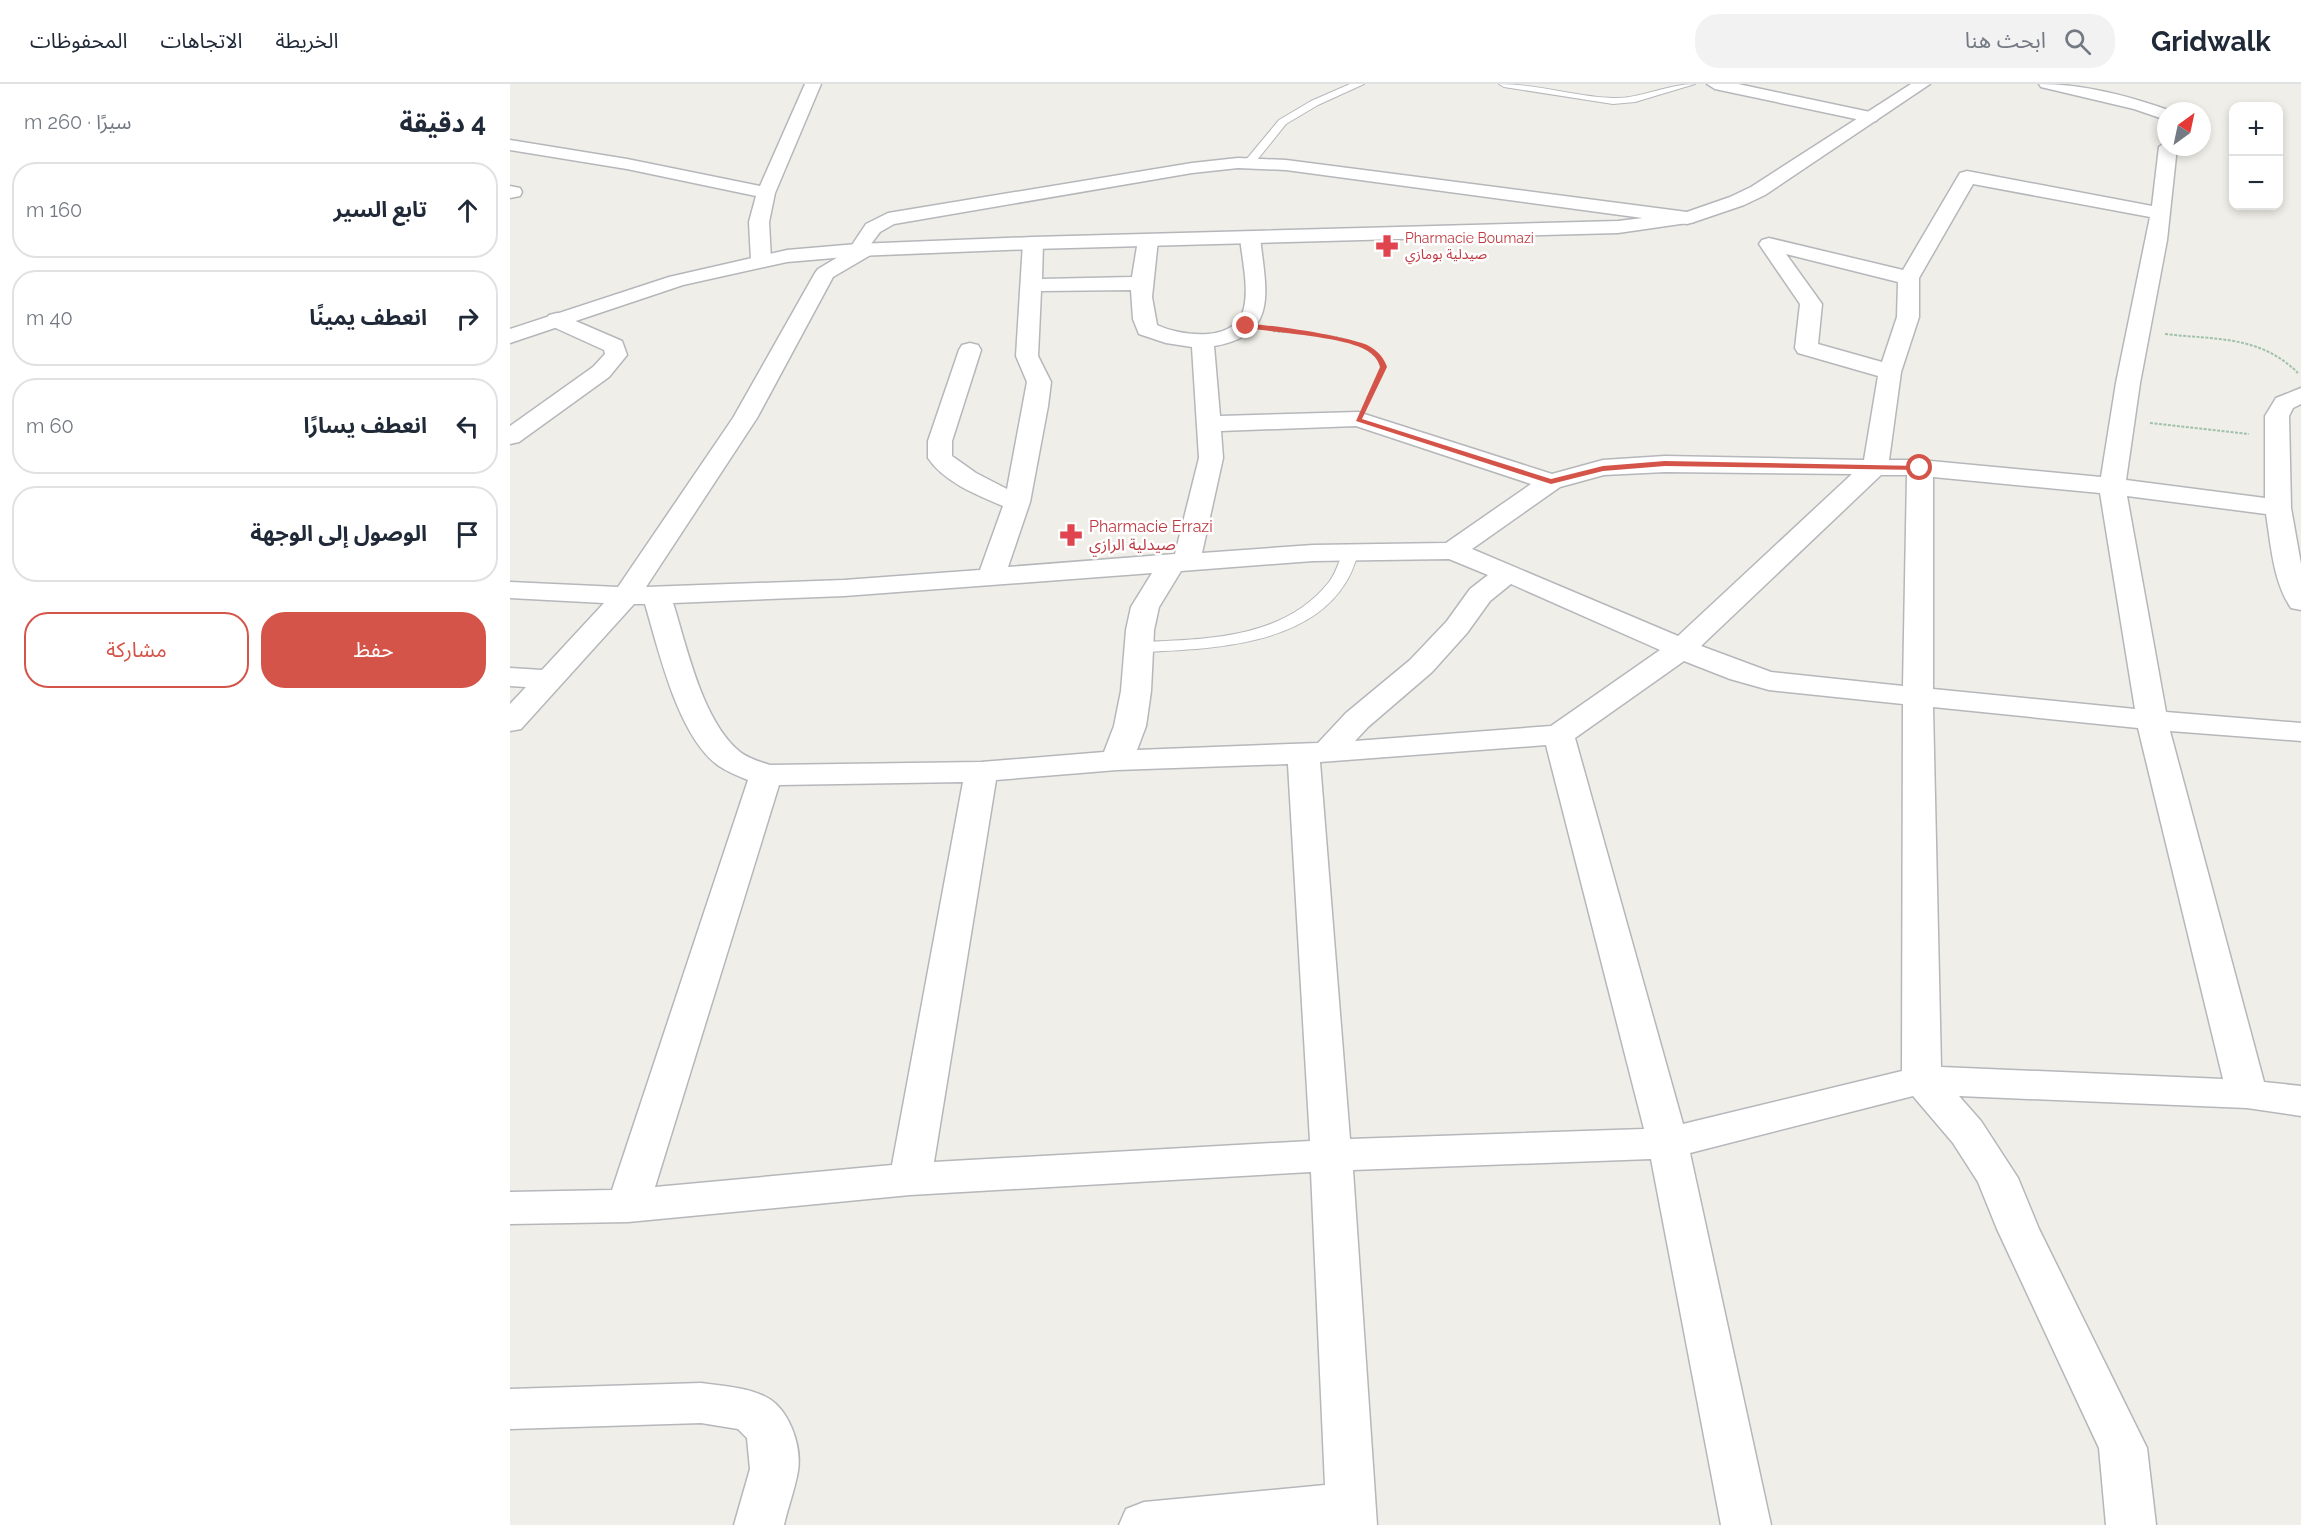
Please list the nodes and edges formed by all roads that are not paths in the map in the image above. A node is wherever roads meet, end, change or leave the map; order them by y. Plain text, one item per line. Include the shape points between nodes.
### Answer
1 (813, 84) edge
2 (1359, 84) edge
3 (1504, 84) edge
4 (1690, 84) edge
5 (1715, 84) edge
6 (1922, 84) edge
7 (2047, 84) edge
8 (1839, 92) dead end
9 (2157, 112) edge
10 (1876, 113) junction
11 (510, 145) edge
12 (2167, 156) edge
13 (1249, 163) junction
14 (766, 193) junction
15 (1567, 201) junction
16 (2160, 213) junction
17 (1687, 218) junction
18 (1568, 230) junction
19 (1250, 237) junction
20 (1148, 240) junction
21 (1033, 243) junction
22 (862, 249) junction
23 (761, 260) junction
24 (819, 263) junction
25 (1909, 278) junction
26 (1143, 283) junction
27 (1032, 285) junction
28 (557, 320) junction
29 (510, 336) edge
30 (1203, 342) junction
31 (970, 350) dead end
32 (1890, 372) junction
33 (2301, 395) edge
34 (1209, 424) junction
35 (510, 436) edge
36 (1875, 467) junction
37 (1920, 468) junction
38 (1551, 482) junction
39 (2112, 486) junction
40 (1017, 502) junction
41 (2278, 508) junction
42 (1452, 551) junction
43 (1351, 552) junction
44 (1180, 562) junction
45 (2295, 569) edge
46 (1508, 573) junction
47 (991, 578) junction
48 (510, 591) edge
49 (657, 595) junction
50 (626, 596) junction
51 (2301, 602) edge
52 (1140, 647) junction
53 (1681, 649) junction
54 (510, 677) edge
55 (549, 679) junction
56 (1918, 698) junction
57 (2152, 720) junction
58 (510, 722) edge
59 (2301, 732) edge
60 (1559, 735) junction
61 (1315, 753) junction
62 (1118, 760) junction
63 (981, 772) junction
64 (766, 775) junction
65 (1922, 1080) junction
66 (2247, 1094) junction
67 (2301, 1101) edge
68 (1668, 1143) junction
69 (1331, 1155) junction
70 (910, 1179) junction
71 (628, 1206) junction
72 (510, 1208) edge
73 (510, 1409) edge
74 (1351, 1515) edge
75 (759, 1525) edge
76 (1144, 1525) edge
77 (1746, 1525) edge
78 (2131, 1525) edge

1 - 14 street
2 - 13 lane via 1276,128
3 - 4 lane via 1613,101
5 - 10 street
6 - 10 street
7 - 9 street
8 - 10 street
10 - 17 street via 1758,190
11 - 14 street
12 - 16 street
13 - 15 street
13 - 22 street via 1181,170 888,219 873,228
14 - 23 street via 759,222
15 - 17 street
15 - 18 street
16 - 25 street via 1967,177
16 - 39 street
17 - 18 street
18 - 19 street
19 - 20 street
19 - 30 street via 1255,310 1246,326
20 - 21 street
20 - 26 street
21 - 22 street
21 - 27 street
22 - 24 street
23 - 24 street
23 - 28 street via 676,281
24 - 50 street via 745,418
25 - 32 street via 1908,317
25 - 32 street via 1769,244 1812,304 1806,348
26 - 27 street
26 - 30 street via 1143,320 1147,329 1169,339
27 - 40 street via 1027,356 1039,382
28 - 29 street
28 - 35 street via 614,346 616,355 601,372
30 - 34 street
31 - 40 street via 940,441 940,458 957,474
32 - 36 street
33 - 41 street via 2279,408 2277,416
34 - 38 street via 1358,420
34 - 44 street via 1211,458
36 - 37 street
36 - 38 street via 1665,464 1603,468
36 - 53 street
37 - 39 street
37 - 56 street
38 - 42 street
39 - 41 street
39 - 57 street
40 - 47 street
41 - 45 street
42 - 43 street
42 - 46 street
43 - 44 street
43 - 52 lane via 1339,581 1299,619 1258,635
44 - 47 street
44 - 52 street via 1145,607
45 - 51 street
46 - 53 street
46 - 61 street via 1480,595 1421,666
47 - 49 street
48 - 50 street
49 - 50 street
49 - 64 street via 703,728 729,758
50 - 55 street
52 - 62 street via 1130,726
53 - 56 street via 1769,681
53 - 60 street
54 - 55 street
55 - 58 street
56 - 57 street
56 - 65 street
57 - 59 street
57 - 66 street
60 - 61 street
60 - 68 street
61 - 62 street
61 - 69 street
62 - 63 street
63 - 64 street
63 - 70 street
64 - 71 street
65 - 66 street
65 - 68 street
65 - 78 street via 1967,1132 1997,1178 2123,1448
66 - 67 street
68 - 69 street
68 - 77 street
69 - 70 street
69 - 74 street
70 - 71 street
71 - 72 street
73 - 75 street via 701,1403 750,1411 765,1423 771,1438 774,1469
74 - 76 street

